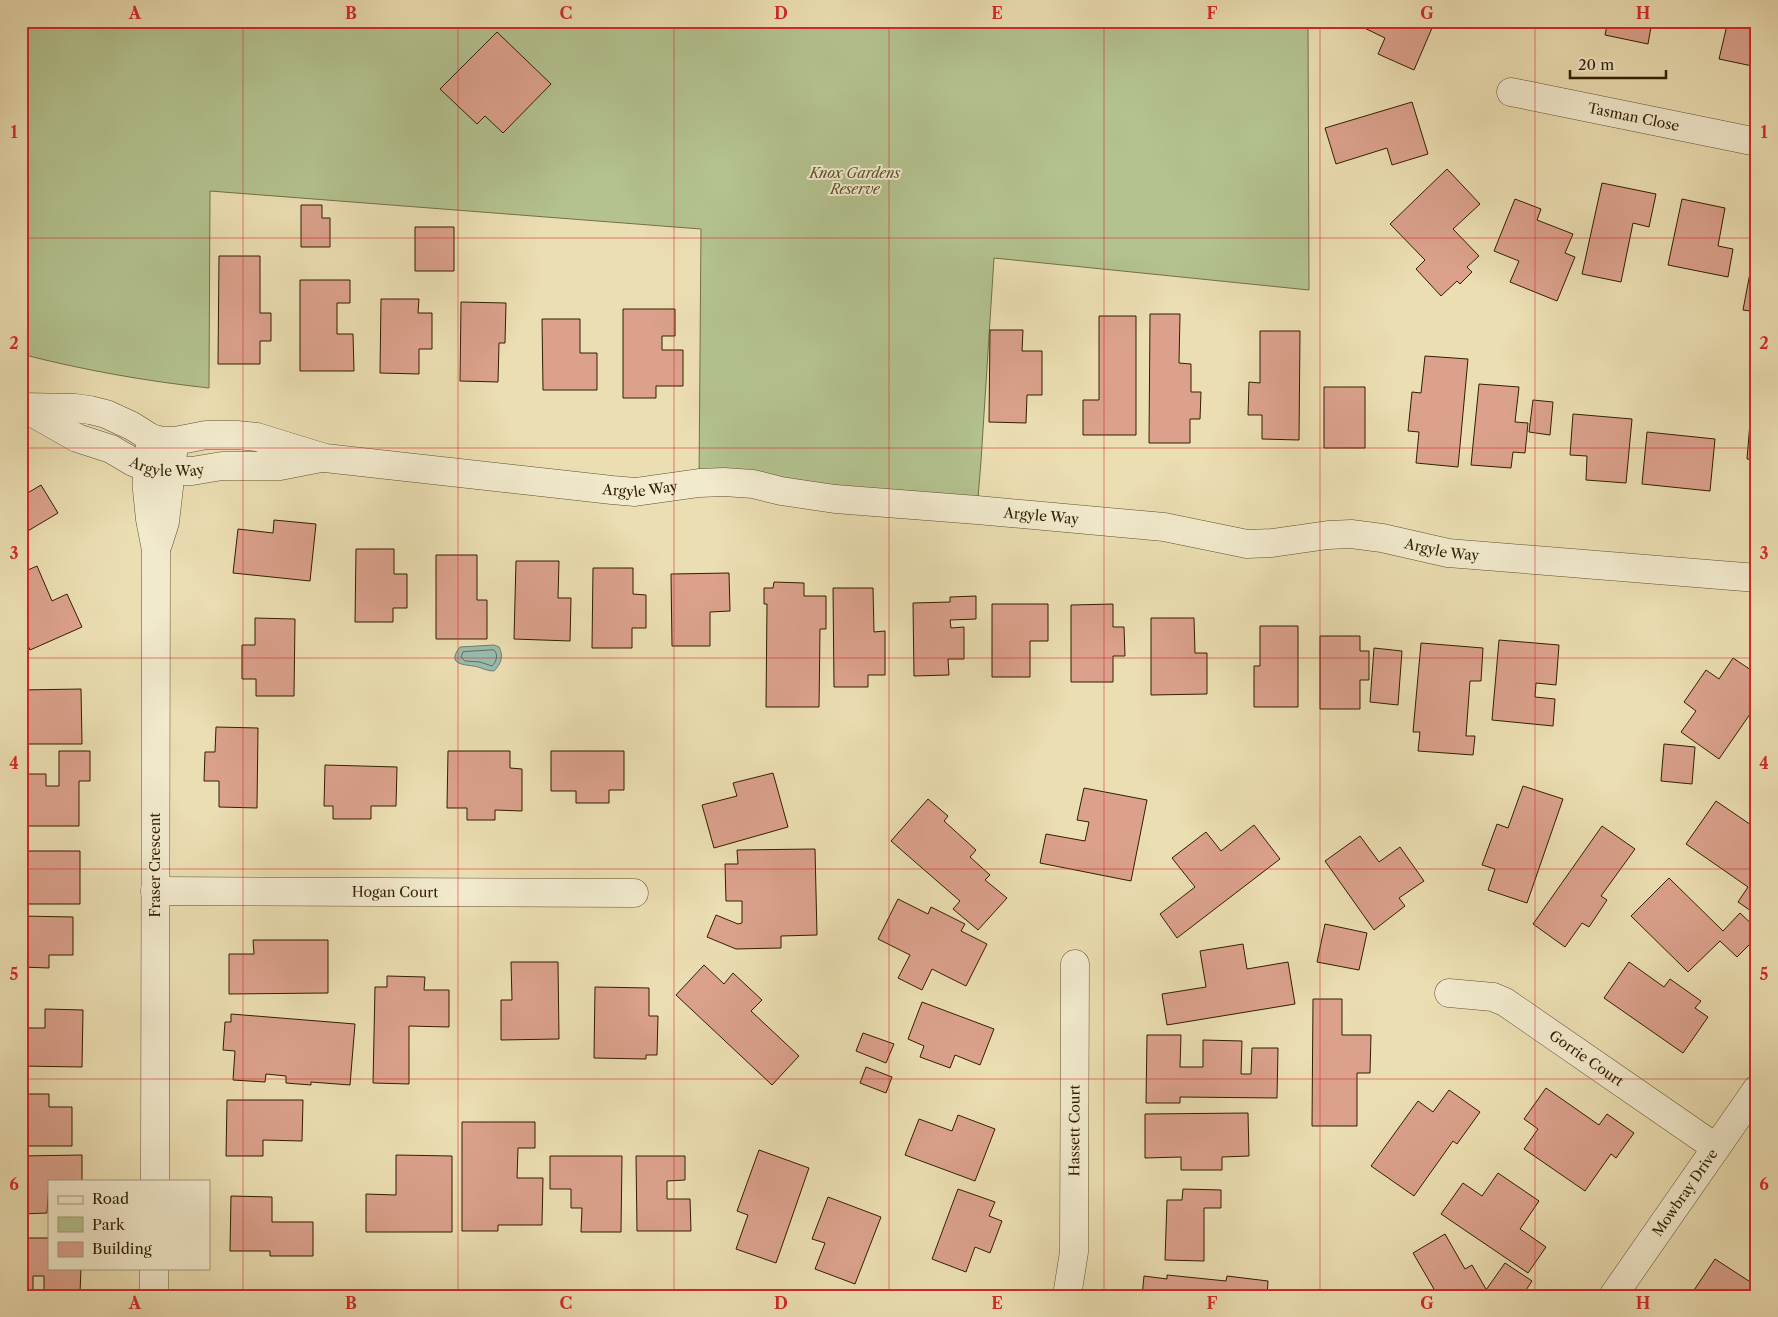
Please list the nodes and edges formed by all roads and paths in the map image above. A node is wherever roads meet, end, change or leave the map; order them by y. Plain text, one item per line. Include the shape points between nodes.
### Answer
1 (1510, 92) dead end
2 (1757, 142) edge
3 (22, 407) edge
4 (163, 439) junction
5 (325, 458) junction
6 (159, 470) junction
7 (1757, 578) edge
8 (155, 892) junction
9 (634, 892) dead end
10 (1075, 964) dead end
11 (1449, 993) dead end
12 (1757, 1089) edge
13 (1715, 1147) junction
14 (154, 1180) edge
15 (154, 1270) edge
16 (154, 1296) edge
17 (1067, 1296) edge
18 (1613, 1296) edge

1 - 2 street, Tasman Close
3 - 4 street, Argyle Way via 90,410
3 - 6 street, Argyle Way via 77,438
4 - 5 street, Argyle Way via 206,435 258,437
4 - 6 street, Fraser Crescent
5 - 6 street, Argyle Way via 280,466 222,466 192,472
5 - 7 street, Argyle Way via 634,492 699,483 744,483 834,499 1164,527 1247,544 1351,534 1448,553
6 - 8 street, Fraser Crescent via 150,519 156,550
8 - 9 street, Hogan Court
8 - 14 street, Fraser Crescent
10 - 17 street, Hassett Court via 1074,1252
11 - 13 street, Gorrie Court via 1493,997 1506,1002
12 - 13 street, Mowbray Drive
13 - 18 street, Mowbray Drive
15 - 16 street

